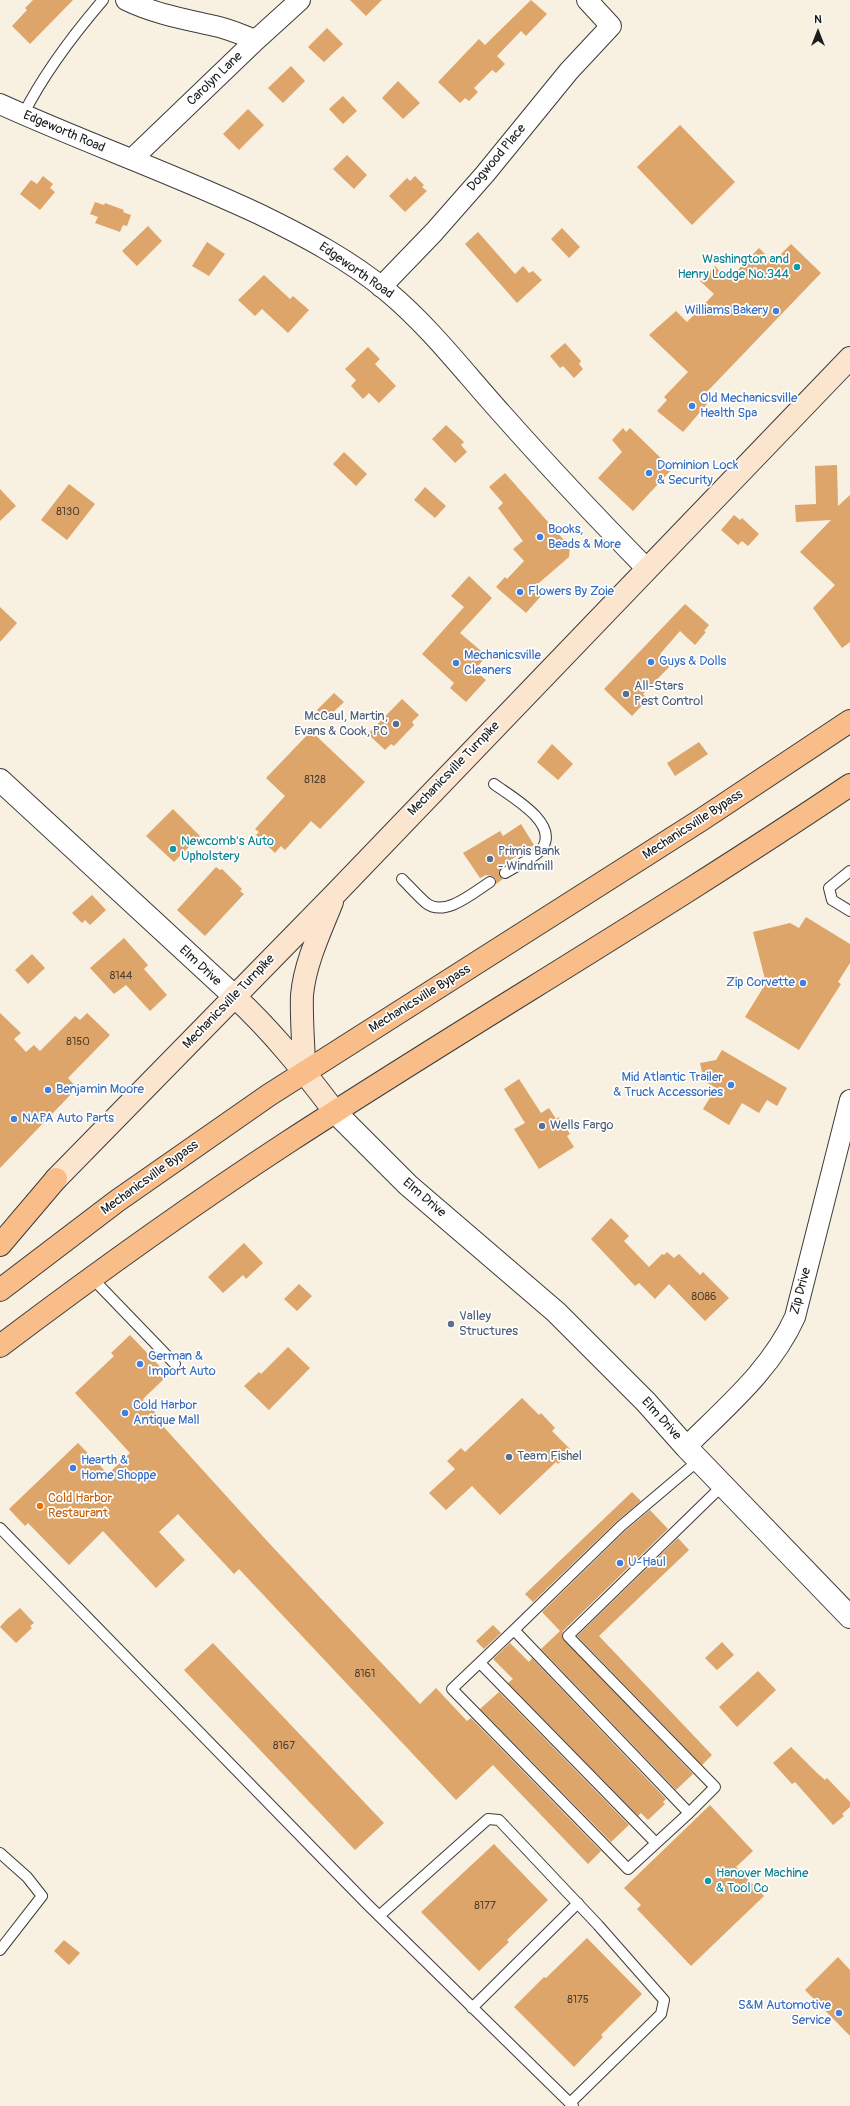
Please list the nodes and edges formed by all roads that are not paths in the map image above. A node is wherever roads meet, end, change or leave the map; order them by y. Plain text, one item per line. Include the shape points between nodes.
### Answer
1 (103, 0) edge
2 (126, 0) edge
3 (300, 0) edge
4 (587, 0) edge
5 (256, 40) junction
6 (0, 104) edge
7 (23, 115) junction
8 (132, 159) junction
9 (381, 287) junction
10 (850, 358) edge
11 (647, 569) junction
12 (850, 721) edge
13 (0, 780) edge
14 (494, 784) dead end
15 (850, 785) edge
16 (503, 870) dead end
17 (850, 871) edge
18 (402, 879) dead end
19 (488, 880) dead end
20 (336, 893) junction
21 (850, 911) edge
22 (234, 996) junction
23 (304, 1072) junction
24 (850, 1100) edge
25 (335, 1112) junction
26 (56, 1179) joint
27 (0, 1245) edge
28 (92, 1278) junction
29 (0, 1290) edge
30 (0, 1346) edge
31 (175, 1364) dead end
32 (693, 1454) junction
33 (723, 1485) junction
34 (0, 1528) edge
35 (850, 1617) edge
36 (514, 1630) junction
37 (480, 1663) junction
38 (689, 1812) junction
39 (656, 1843) junction
40 (0, 1853) edge
41 (578, 1903) junction
42 (379, 1916) junction
43 (0, 1950) edge
44 (472, 2008) junction
45 (571, 2105) edge

1 - 7 lane via 74,34 33,95
2 - 5 street via 173,18 216,26
3 - 5 street, Carolyn Lane
4 - 9 street, Dogwood Place via 611,26 560,82 434,232
5 - 8 street, Carolyn Lane
6 - 7 street, Edgeworth Road
7 - 8 street, Edgeworth Road
8 - 9 street, Edgeworth Road via 218,195 296,232 339,257
9 - 11 street, Edgeworth Road via 421,323 562,482
10 - 11 main road, Mechanicsville Turnpike
11 - 20 main road, Mechanicsville Turnpike
12 - 23 highway, Mechanicsville Bypass via 701,820
13 - 22 street, Elm Drive
14 - 16 lane via 538,818 546,837 543,847 536,854
15 - 25 highway via 755,849
17 - 21 lane via 829,888 832,900
18 - 19 lane via 427,904 441,908 450,906
20 - 22 main road, Mechanicsville Turnpike
20 - 23 main road via 318,936 305,979 302,1008
22 - 23 main road, Elm Drive via 257,1017
22 - 26 main road, Mechanicsville Turnpike
23 - 25 main road, Elm Drive
23 - 29 highway, Mechanicsville Bypass via 117,1201
24 - 32 street, Zip Drive via 795,1317 785,1340
25 - 28 highway via 206,1196
25 - 32 street, Elm Drive via 408,1185 556,1312 646,1402
26 - 27 highway
28 - 30 highway
28 - 31 lane
32 - 33 street, Elm Drive
32 - 36 lane
33 - 35 street, Elm Drive
33 - 38 lane via 568,1636 715,1787
34 - 42 lane
36 - 37 lane
36 - 38 lane
37 - 39 lane
37 - 39 lane via 452,1689 628,1869
38 - 39 lane
40 - 43 lane via 27,1877 42,1896
41 - 42 lane via 499,1820 488,1819
41 - 44 lane
41 - 45 lane via 664,2000 661,2014
42 - 44 lane
44 - 45 lane

